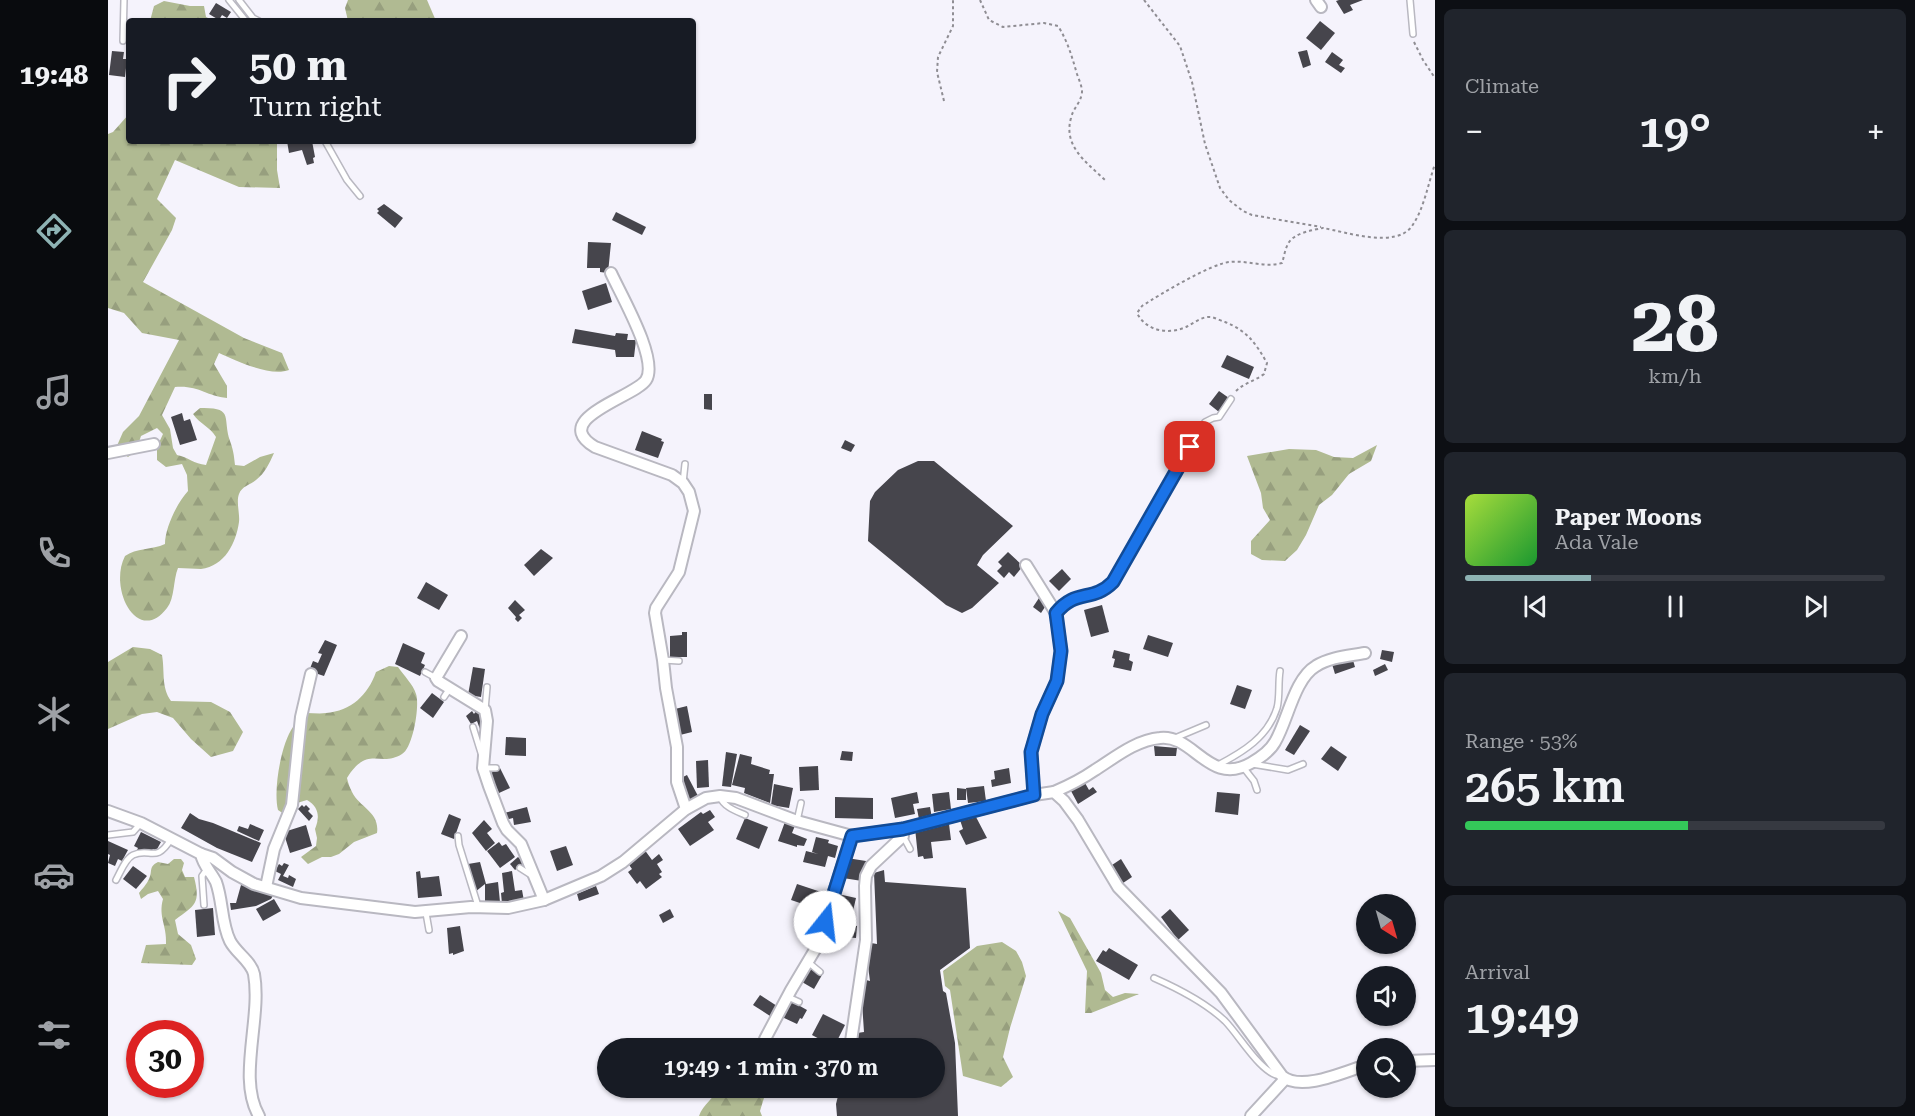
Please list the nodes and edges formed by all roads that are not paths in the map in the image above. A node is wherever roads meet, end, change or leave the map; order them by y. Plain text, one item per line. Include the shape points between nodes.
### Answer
1 (124, 0) edge
2 (229, 0) edge
3 (239, 0) edge
4 (1410, 0) edge
5 (244, 18) edge
6 (253, 18) edge
7 (1413, 34) road end
8 (123, 41) dead end
9 (327, 144) edge
10 (360, 196) dead end
11 (611, 273) dead end
12 (1231, 399) road end
13 (154, 444) dead end
14 (108, 453) edge
15 (685, 464) dead end
16 (683, 483) junction
17 (1026, 565) dead end
18 (1056, 613) junction
19 (461, 636) dead end
20 (1365, 653) dead end
21 (663, 660) junction
22 (679, 661) dead end
23 (1280, 671) dead end
24 (424, 672) dead end
25 (311, 674) dead end
26 (436, 678) junction
27 (487, 687) dead end
28 (485, 710) junction
29 (1206, 725) dead end
30 (473, 727) dead end
31 (1173, 738) junction
32 (483, 763) junction
33 (1303, 764) dead end
34 (1246, 765) junction
35 (1217, 766) junction
36 (496, 768) dead end
37 (1257, 790) dead end
38 (1054, 792) junction
39 (1034, 795) junction
40 (720, 796) junction
41 (801, 803) dead end
42 (686, 809) junction
43 (108, 812) edge
44 (745, 815) dead end
45 (797, 821) junction
46 (141, 823) junction
47 (903, 832) junction
48 (108, 835) edge
49 (170, 836) junction
50 (458, 836) dead end
51 (852, 836) junction
52 (158, 848) dead end
53 (910, 849) dead end
54 (201, 854) junction
55 (520, 868) dead end
56 (207, 869) junction
57 (535, 878) junction
58 (116, 880) dead end
59 (266, 887) junction
60 (544, 900) junction
61 (204, 905) dead end
62 (478, 906) junction
63 (426, 913) junction
64 (429, 930) dead end
65 (808, 962) junction
66 (820, 972) dead end
67 (1154, 978) dead end
68 (788, 997) junction
69 (799, 1002) dead end
70 (766, 1038) edge
71 (851, 1038) edge
72 (1435, 1060) edge
73 (1416, 1061) edge
74 (1356, 1068) edge
75 (1283, 1078) junction
76 (259, 1116) edge
77 (1251, 1116) edge

1 - 8 lane
2 - 5 lane
3 - 6 lane
4 - 7 lane
9 - 10 lane via 346,180
11 - 16 street via 646,349 648,371 640,386 594,413 581,433 595,447 672,475
12 - 18 lane via 1219,417 1205,422 1113,582 1104,591 1067,601
13 - 14 street
15 - 16 lane
16 - 21 street via 694,511 679,572 656,608
17 - 18 street
18 - 39 street via 1061,651 1057,681 1031,752
19 - 26 street
20 - 34 street via 1316,666 1305,675 1274,744
21 - 22 lane
21 - 42 street via 677,747 677,782
23 - 35 lane via 1277,707 1268,728 1248,748
24 - 26 lane
25 - 59 street via 301,717 292,805 274,849
26 - 28 street via 447,692
27 - 28 lane
28 - 32 street
29 - 31 lane
30 - 32 lane
31 - 35 street
31 - 38 street via 1148,741 1122,752
32 - 36 lane
32 - 57 street via 503,823 521,844
33 - 34 lane via 1288,770
34 - 35 street via 1228,769
34 - 37 lane
38 - 39 street
38 - 75 street via 1078,820 1118,887 1221,993
39 - 47 street
40 - 42 street via 706,798
40 - 44 lane via 722,802
40 - 45 street via 736,798
41 - 45 lane
42 - 60 street via 601,876
43 - 46 street
45 - 51 street
46 - 48 lane via 133,832
46 - 49 street
47 - 51 street
47 - 53 lane
47 - 71 street via 866,876 866,940
49 - 52 lane
49 - 54 street
49 - 58 lane via 159,853 130,858
50 - 62 lane
51 - 65 street
54 - 56 street
54 - 59 street via 243,879
55 - 57 lane
56 - 61 lane via 202,876
56 - 76 street via 218,889 230,942 254,975 256,1019 250,1089
57 - 60 street
59 - 63 street via 301,898
60 - 62 street via 508,908
62 - 63 street
63 - 64 lane
65 - 66 lane
65 - 68 street
67 - 75 lane via 1178,988 1219,1016 1269,1073
68 - 69 lane
68 - 70 street
72 - 73 street
74 - 75 street via 1305,1083
75 - 77 street

